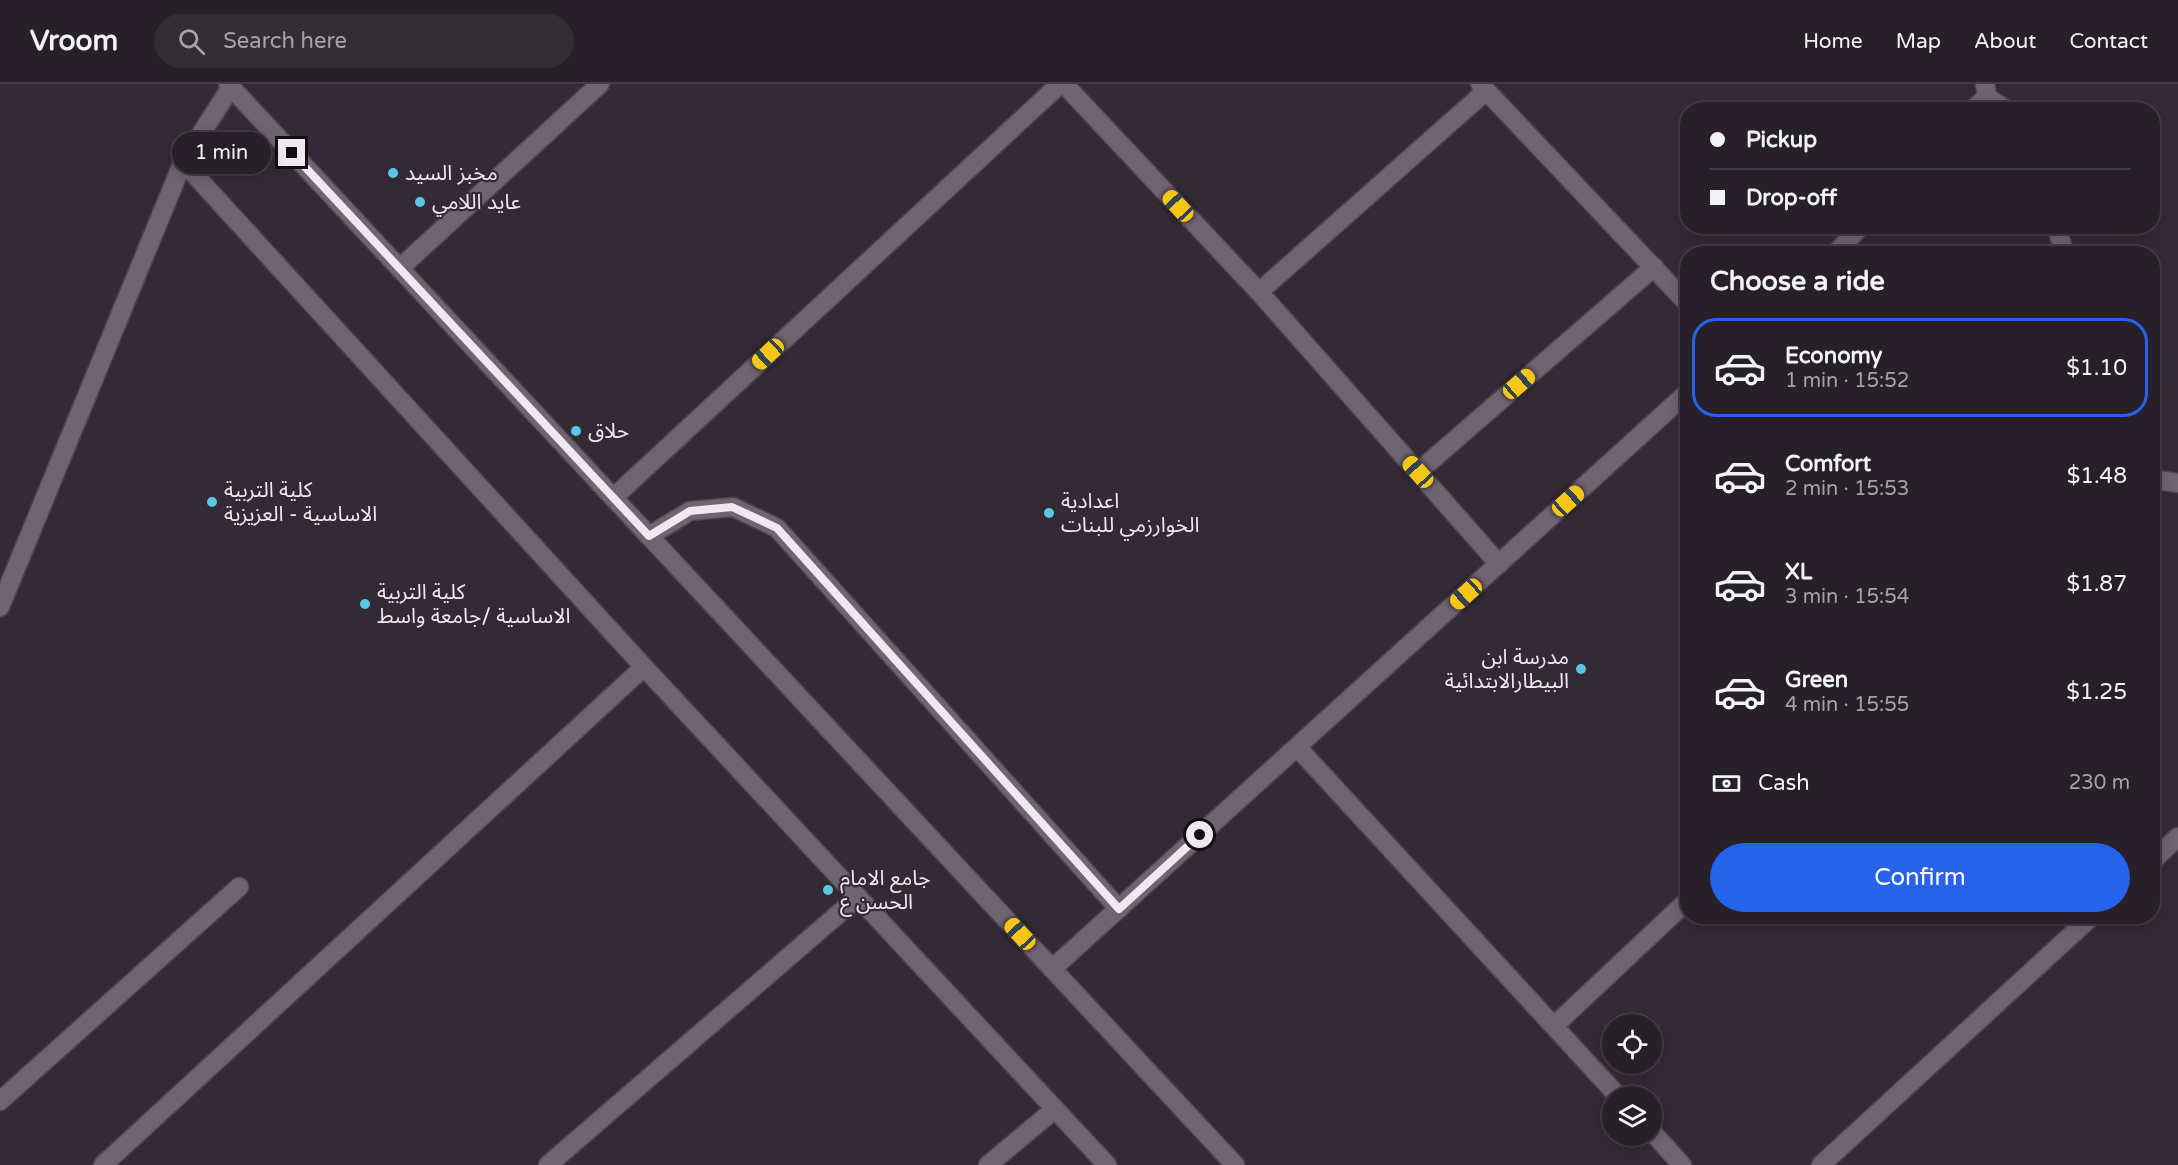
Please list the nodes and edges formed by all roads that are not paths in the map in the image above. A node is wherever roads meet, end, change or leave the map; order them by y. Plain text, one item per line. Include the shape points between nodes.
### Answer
1 (600, 84) edge
2 (1062, 84) edge
3 (230, 86) edge
4 (1483, 87) edge
5 (1986, 90) edge
6 (1999, 102) edge
7 (183, 162) junction
8 (1854, 234) edge
9 (1843, 246) edge
10 (1654, 267) junction
11 (400, 268) junction
12 (1259, 292) junction
13 (1680, 295) edge
14 (1680, 400) edge
15 (1418, 472) junction
16 (2160, 480) edge
17 (2178, 483) edge
18 (614, 497) junction
19 (649, 536) junction
20 (1499, 564) junction
21 (0, 607) edge
22 (644, 667) junction
23 (1297, 747) junction
24 (2178, 837) edge
25 (2160, 854) edge
26 (239, 887) dead end
27 (858, 897) junction
28 (1680, 908) edge
29 (1119, 909) junction
30 (2083, 924) edge
31 (1052, 969) junction
32 (1554, 1026) junction
33 (1609, 1086) edge
34 (0, 1101) edge
35 (1055, 1109) junction
36 (1662, 1143) edge
37 (103, 1165) edge
38 (548, 1165) edge
39 (988, 1165) edge
40 (1107, 1165) edge
41 (1235, 1165) edge
42 (1682, 1165) edge
43 (1821, 1165) edge

1 - 11 street
2 - 12 street
2 - 18 street
3 - 7 street
3 - 11 street
4 - 10 street
4 - 12 street
5 - 6 street
7 - 21 street
7 - 22 street
8 - 9 street
10 - 13 street
10 - 15 street
11 - 18 street
12 - 15 street
14 - 20 street
15 - 20 street
16 - 17 street
18 - 19 street
19 - 29 street via 690,511 732,507 777,528
19 - 31 street
20 - 23 street
22 - 27 street
22 - 37 street
23 - 29 street
23 - 32 street
24 - 25 street
26 - 34 street
27 - 35 street
27 - 38 street
28 - 32 street
29 - 31 street
30 - 43 street
31 - 41 street
32 - 33 street
35 - 39 street
35 - 40 street
36 - 42 street

